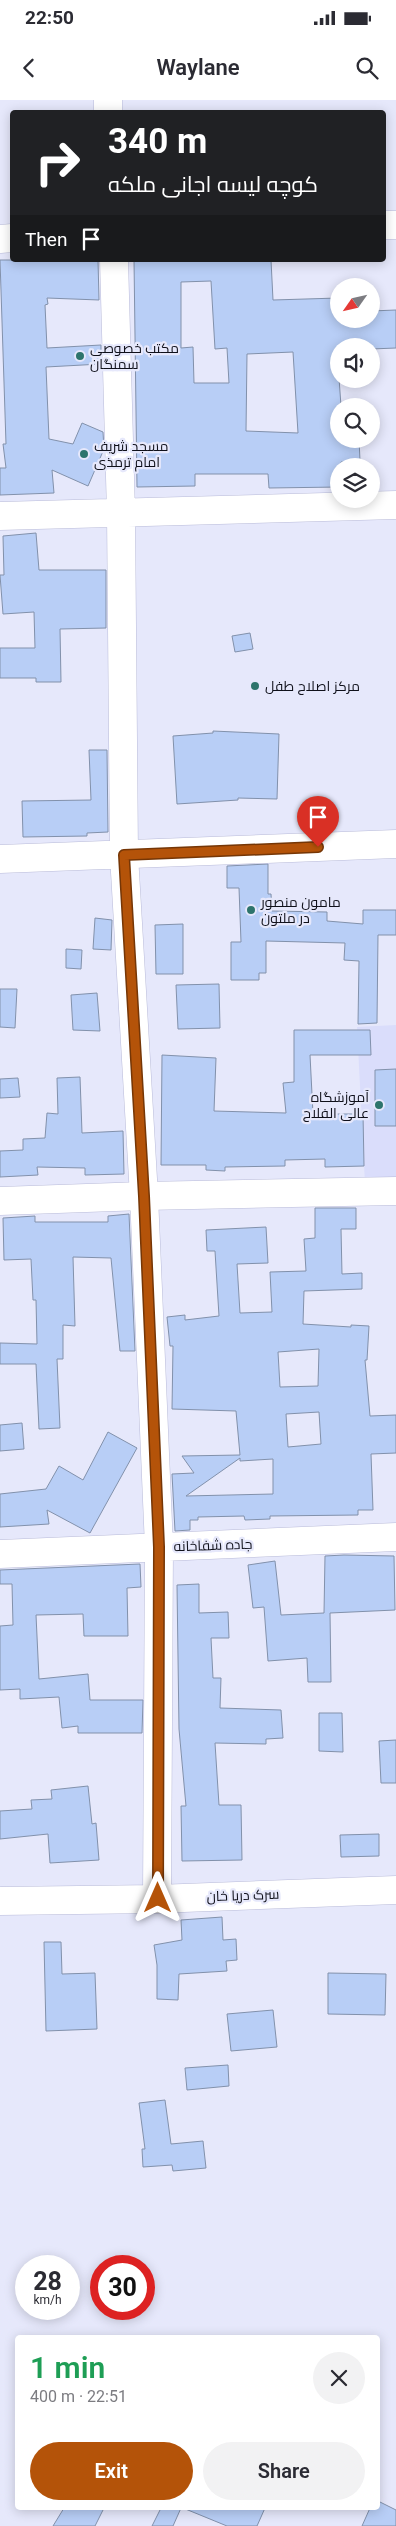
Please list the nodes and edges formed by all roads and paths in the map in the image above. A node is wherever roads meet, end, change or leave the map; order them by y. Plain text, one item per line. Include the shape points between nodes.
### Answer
1 (114, 262) edge
2 (396, 505) edge
3 (121, 514) junction
4 (0, 516) edge
5 (396, 844) edge
6 (124, 855) junction
7 (0, 860) edge
8 (396, 1191) edge
9 (144, 1196) junction
10 (0, 1201) edge
11 (396, 1537) edge
12 (159, 1547) junction
13 (0, 1554) edge
14 (396, 1890) edge
15 (158, 1898) junction
16 (0, 1901) edge

1 - 3 street
2 - 3 street
3 - 4 street
3 - 6 street
5 - 6 street
6 - 7 street
6 - 9 street
8 - 9 street
9 - 10 street
9 - 12 street
11 - 12 street, جاده شفاخانه
12 - 13 street, جاده شفاخانه
12 - 15 street
14 - 15 street, سرک دریا خان
15 - 16 street, سرک دریا خان

